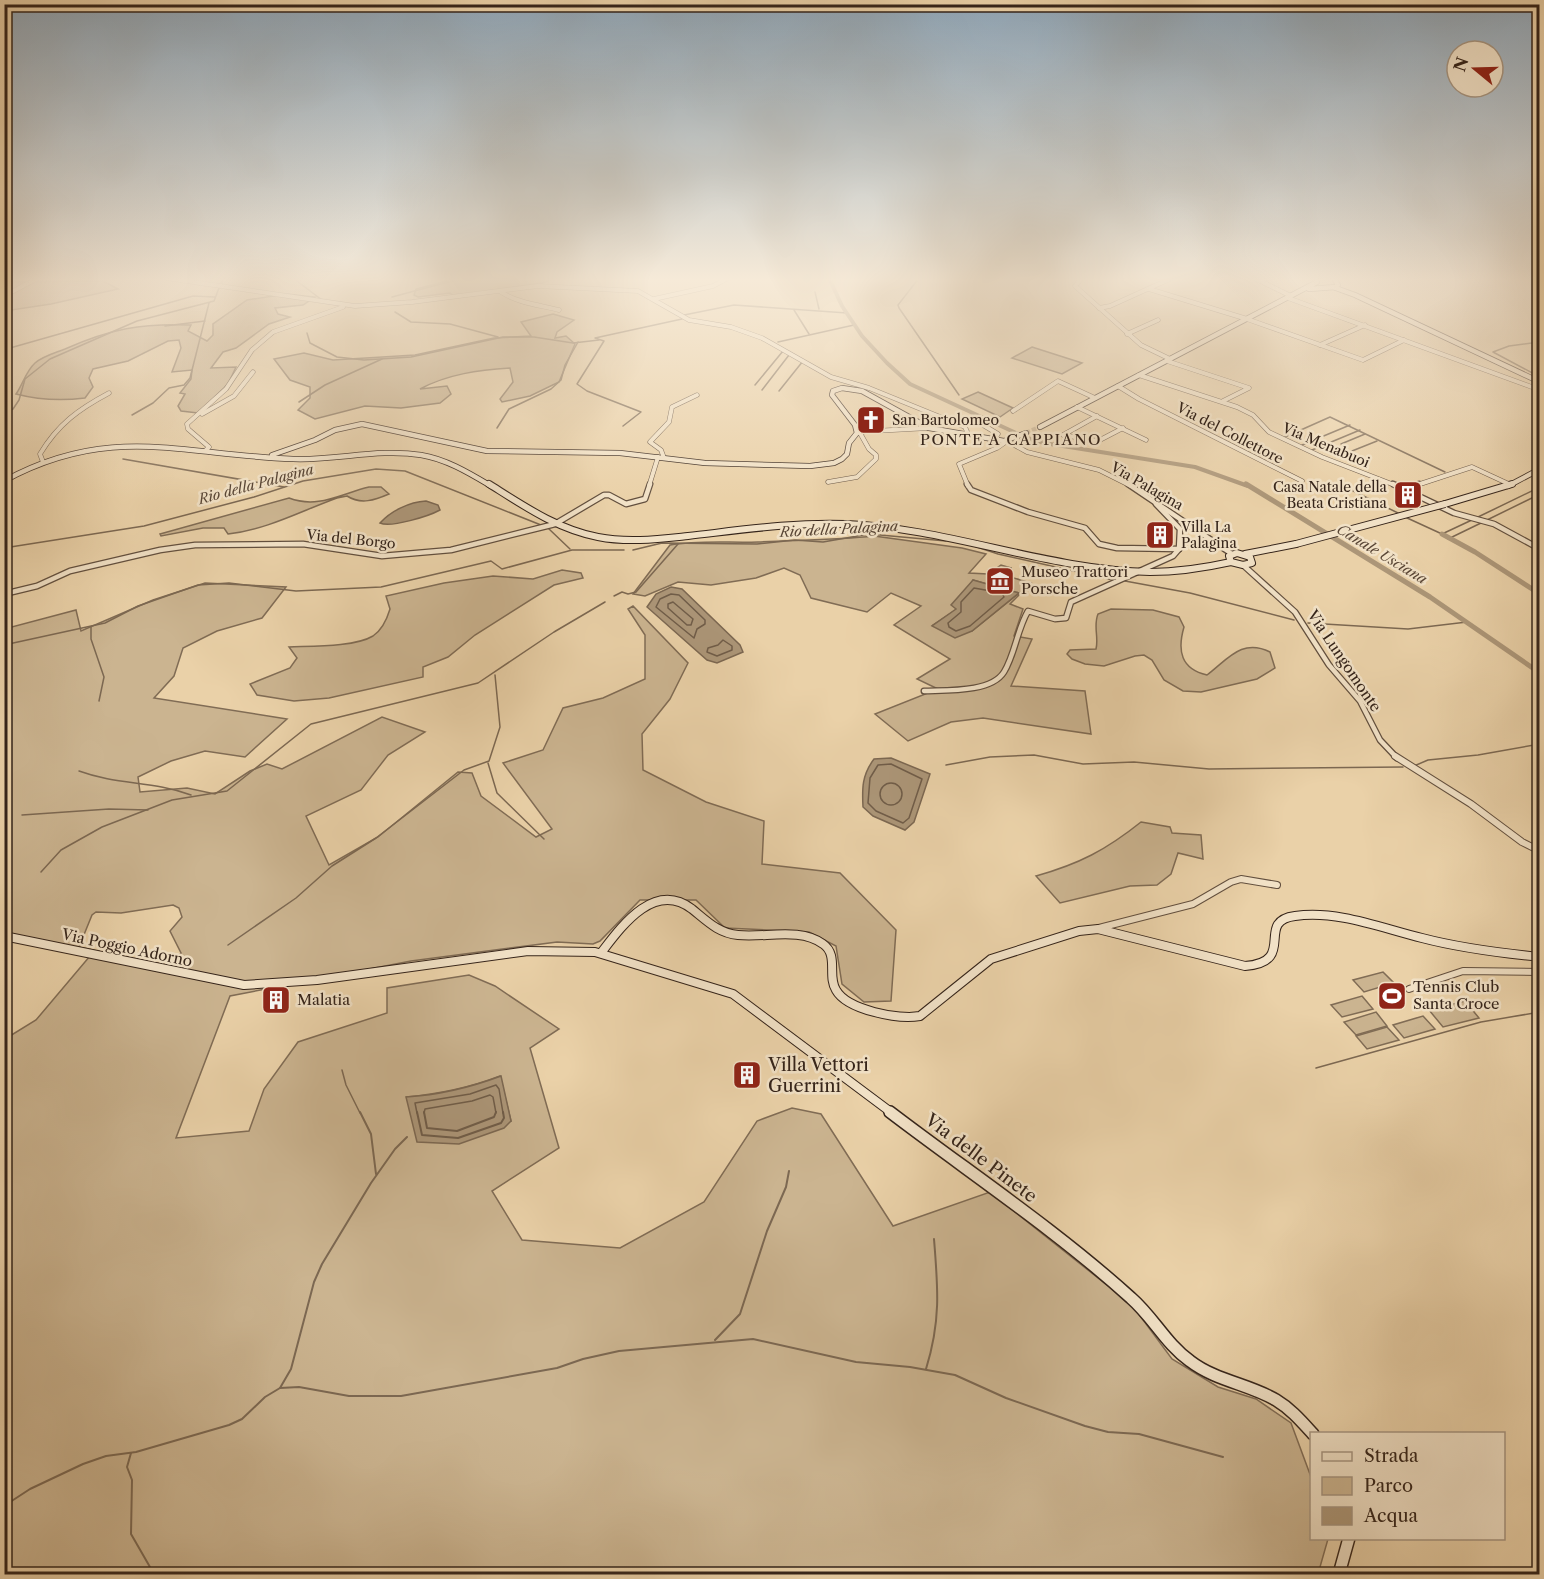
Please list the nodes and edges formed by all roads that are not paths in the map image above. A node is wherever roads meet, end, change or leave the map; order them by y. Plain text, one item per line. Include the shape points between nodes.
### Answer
1 (251, 352) edge
2 (789, 352) edge
3 (1152, 352) edge
4 (1184, 352) edge
5 (1339, 352) edge
6 (1380, 352) edge
7 (1436, 352) edge
8 (1475, 352) edge
9 (1168, 360) junction
10 (253, 372) dead end
11 (1140, 375) junction
12 (1539, 382) edge
13 (1118, 386) junction
14 (1539, 390) edge
15 (109, 393) dead end
16 (697, 395) dead end
17 (1095, 398) junction
18 (1222, 401) junction
19 (1077, 407) junction
20 (1013, 411) dead end
21 (865, 412) dead end
22 (198, 416) junction
23 (1097, 416) junction
24 (983, 425) dead end
25 (1040, 426) tunnel mouth
26 (929, 428) junction
27 (1123, 428) junction
28 (874, 431) dead end
29 (860, 433) junction
30 (1026, 433) tunnel mouth
31 (969, 436) junction
32 (998, 440) junction
33 (1146, 440) dead end
34 (1008, 442) junction
35 (205, 451) junction
36 (268, 457) junction
37 (661, 458) junction
38 (43, 462) junction
39 (1539, 469) edge
40 (1302, 480) dead end
41 (4, 481) edge
42 (828, 482) dead end
43 (1511, 485) junction
44 (1405, 489) junction
45 (1148, 495) junction
46 (555, 524) junction
47 (1179, 549) junction
48 (1539, 549) edge
49 (1260, 552) junction
50 (1232, 554) junction
51 (1240, 554) junction
52 (1252, 559) junction
53 (1231, 562) junction
54 (1243, 566) junction
55 (1139, 570) junction
56 (4, 594) edge
57 (924, 691) dead end
58 (1539, 851) edge
59 (1276, 885) dead end
60 (1098, 929) junction
61 (4, 936) edge
62 (601, 953) junction
63 (1539, 957) edge
64 (1539, 972) edge
65 (1409, 988) dead end
66 (1311, 1432) edge
67 (1349, 1540) edge
68 (1339, 1575) edge

1 - 22 street via 226,389
2 - 31 street via 831,377 965,427
3 - 9 street
4 - 9 street
5 - 6 street via 1363,360
7 - 14 street
8 - 12 street
9 - 11 street
9 - 18 street via 1249,388
10 - 22 street via 234,396
11 - 13 street
11 - 18 street, Via Menabuoi
13 - 17 street
13 - 40 street, Via del Collettore
15 - 38 street via 77,410 47,442 40,454
16 - 37 street via 672,406 668,424 652,438 650,442 661,450
17 - 19 street
17 - 20 street via 1058,381
18 - 44 street, Via Menabuoi via 1253,415 1269,432
19 - 23 street
19 - 25 street
21 - 29 street via 879,419
22 - 35 street via 187,426 209,447
23 - 27 street
23 - 27 street via 1063,435 1098,441
24 - 32 street via 996,432
26 - 28 street
26 - 29 street via 861,391 836,389 832,395
26 - 31 street
27 - 33 street
29 - 37 street via 849,443 842,459 823,465
29 - 42 street via 876,459 857,477
30 - 34 street
31 - 32 street
32 - 34 street
34 - 45 street, Via Palagina via 1099,470
34 - 47 street via 960,464 971,490 1085,528 1099,544
35 - 36 street
35 - 38 street via 122,445
36 - 37 street via 335,430 362,424 487,451 621,453
36 - 46 street via 308,459 398,453 439,459
37 - 46 street, Via del Borgo via 645,499 626,504 604,495
38 - 41 street
39 - 43 street
43 - 44 street via 1472,467
43 - 49 street, bridge
44 - 48 street, Via Menabuoi via 1454,513 1500,527
45 - 47 street via 1180,530
45 - 50 street, Via Palagina
46 - 55 street via 596,537 632,540 797,525 855,524 1087,565
46 - 56 street, Via del Borgo via 451,550 382,556 303,544 195,545 70,571 37,586
47 - 55 street via 1173,556
49 - 51 street
49 - 52 street
50 - 51 street
50 - 53 street via 1228,557
51 - 52 street
52 - 54 street via 1252,563
53 - 54 street
53 - 55 street via 1165,571
54 - 58 street, Via Lungomonte via 1295,612 1329,665 1360,701 1380,740 1399,760
55 - 57 street via 1071,602 1062,620 1032,610 1027,612 1003,674 994,683
59 - 60 street via 1241,879 1193,904
60 - 62 street via 1039,942 991,959 920,1016 909,1019 842,999 834,986 832,954 817,940 727,934 677,902 657,902 640,909
60 - 63 street via 1245,966 1269,962 1278,924 1285,918 1301,915 1341,918 1449,944
61 - 62 street, Via Poggio Adorno via 244,985 318,981 528,951
62 - 66 street, Via delle Pinete via 733,994 1070,1248 1133,1299 1192,1363 1276,1400
64 - 65 street via 1470,970
67 - 68 street

